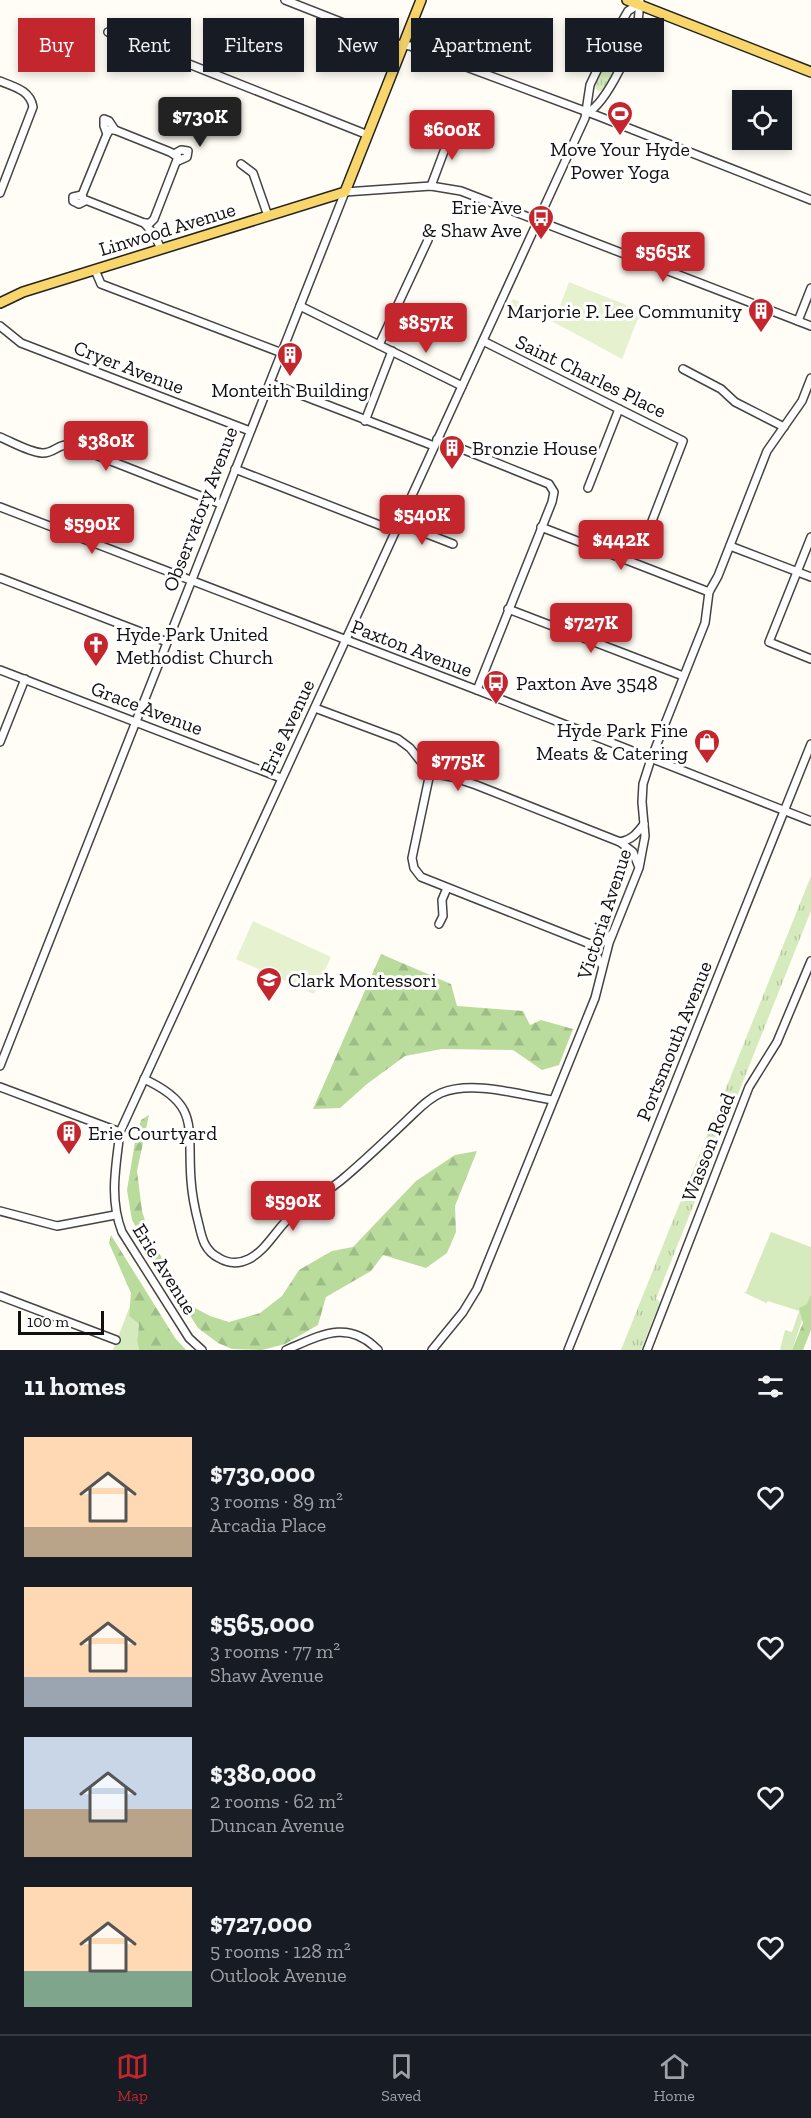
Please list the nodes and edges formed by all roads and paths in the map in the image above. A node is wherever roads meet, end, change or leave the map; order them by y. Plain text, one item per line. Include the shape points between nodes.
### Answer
1 (285, 0) edge
2 (421, 0) edge
3 (627, 0) edge
4 (640, 2) edge
5 (623, 18) edge
6 (638, 18) edge
7 (404, 45) junction
8 (191, 65) edge
9 (596, 72) edge
10 (617, 72) edge
11 (811, 72) edge
12 (2, 82) edge
13 (590, 85) junction
14 (608, 92) junction
15 (587, 113) junction
16 (115, 130) junction
17 (452, 130) dead end
18 (107, 134) junction
19 (368, 135) junction
20 (242, 164) dead end
21 (431, 186) junction
22 (345, 192) junction
23 (0, 193) edge
24 (811, 200) edge
25 (268, 216) junction
26 (154, 219) junction
27 (538, 220) junction
28 (144, 224) junction
29 (154, 234) junction
30 (428, 240) dead end
31 (161, 249) junction
32 (94, 270) junction
33 (811, 288) edge
34 (0, 303) edge
35 (300, 306) junction
36 (798, 321) junction
37 (0, 326) edge
38 (811, 326) edge
39 (483, 341) junction
40 (379, 345) junction
41 (392, 351) junction
42 (282, 353) junction
43 (683, 369) dead end
44 (811, 378) edge
45 (270, 383) junction
46 (462, 386) junction
47 (619, 409) junction
48 (365, 421) junction
49 (784, 427) junction
50 (250, 431) junction
51 (0, 437) edge
52 (436, 443) junction
53 (235, 469) junction
54 (588, 488) dead end
55 (221, 504) junction
56 (0, 507) edge
57 (652, 521) dead end
58 (399, 523) junction
59 (541, 527) junction
60 (395, 531) junction
61 (811, 537) edge
62 (453, 544) dead end
63 (730, 546) junction
64 (797, 572) junction
65 (811, 577) edge
66 (0, 578) edge
67 (192, 580) junction
68 (709, 592) junction
69 (508, 609) junction
70 (346, 640) junction
71 (167, 642) junction
72 (811, 659) edge
73 (0, 670) edge
74 (683, 676) junction
75 (25, 679) junction
76 (477, 690) junction
77 (315, 708) junction
78 (136, 722) junction
79 (0, 742) edge
80 (811, 744) edge
81 (651, 759) junction
82 (430, 773) junction
83 (281, 778) junction
84 (784, 811) junction
85 (811, 821) edge
86 (644, 824) junction
87 (620, 842) junction
88 (639, 868) junction
89 (447, 888) junction
90 (439, 924) dead end
91 (613, 934) junction
92 (590, 944) junction
93 (811, 961) edge
94 (603, 966) junction
95 (0, 1066) edge
96 (144, 1079) junction
97 (0, 1087) edge
98 (553, 1100) junction
99 (120, 1132) junction
100 (0, 1211) edge
101 (115, 1215) junction
102 (0, 1296) edge
103 (116, 1340) dead end
104 (202, 1350) edge
105 (286, 1350) edge
106 (378, 1350) edge
107 (432, 1350) edge
108 (568, 1350) edge
109 (647, 1350) edge

1 - 7 street
2 - 7 main road, Observatory Avenue
3 - 4 main road
4 - 5 street, Erie Avenue
4 - 6 street, Erie Avenue
4 - 11 main road
7 - 15 street
7 - 19 main road, Observatory Avenue
8 - 19 street
9 - 13 street, Erie Avenue
10 - 14 street, Erie Avenue
12 - 23 street via 26,92 33,107
13 - 14 street via 600,94
13 - 15 street, Erie Avenue
14 - 15 street, Erie Avenue
15 - 24 street
15 - 27 street, Erie Avenue
16 - 18 street
16 - 18 street via 104,119
16 - 26 street via 176,157
17 - 21 street
18 - 28 street via 84,198
19 - 22 main road, Observatory Avenue
20 - 25 street via 253,173
21 - 22 street
21 - 27 street via 461,191
22 - 25 main road, Linwood Avenue
22 - 35 street, Observatory Avenue
25 - 31 main road, Linwood Avenue
26 - 28 street
26 - 29 street
27 - 36 street
27 - 39 street, Erie Avenue
28 - 29 street
29 - 31 street
30 - 40 street
31 - 32 main road, Linwood Avenue
32 - 34 main road, Linwood Avenue
32 - 42 street via 101,284
33 - 36 street
35 - 40 street
35 - 42 street, Observatory Avenue
36 - 38 street
37 - 50 street, Cryer Avenue via 21,343
39 - 46 street, Erie Avenue
39 - 47 street, Saint Charles Place
40 - 41 street
41 - 46 street
41 - 48 street
42 - 45 street, Observatory Avenue
43 - 49 street
44 - 49 street, Victoria Avenue via 802,401
45 - 48 street
45 - 50 street, Observatory Avenue
46 - 52 street, Erie Avenue
47 - 54 street
47 - 57 street, Saint Charles Place via 683,441
48 - 52 street
49 - 63 street, Victoria Avenue via 767,452
50 - 53 street, Observatory Avenue
51 - 55 street via 40,453 70,445
52 - 58 street, Erie Avenue
52 - 59 street via 549,484 554,497
53 - 55 street, Observatory Avenue
53 - 60 street
55 - 67 street, Observatory Avenue
56 - 67 street, Paxton Avenue
58 - 60 street, Erie Avenue
58 - 62 street
59 - 68 street
59 - 69 street
60 - 70 street, Erie Avenue
61 - 64 street
63 - 64 street
63 - 68 street, Victoria Avenue
64 - 65 street
64 - 72 street via 770,642
66 - 71 street
67 - 70 street, Paxton Avenue
67 - 71 street, Observatory Avenue
68 - 74 street, Victoria Avenue via 705,623
69 - 74 street
69 - 76 street
70 - 76 street, Paxton Avenue
70 - 77 street, Erie Avenue
71 - 78 street, Observatory Avenue
73 - 75 street, Grace Avenue
74 - 81 street, Victoria Avenue
75 - 78 street, Grace Avenue
75 - 79 street
76 - 81 street, Paxton Avenue
77 - 82 street via 398,739
77 - 83 street, Erie Avenue
78 - 83 street, Grace Avenue
78 - 95 street, Observatory Avenue
80 - 84 street, Portsmouth Avenue
81 - 84 street, Paxton Avenue
81 - 86 street, Victoria Avenue via 643,784
82 - 87 street via 476,785
82 - 89 street via 412,863 421,877
83 - 96 street, Erie Avenue
84 - 85 street, Paxton Avenue
84 - 108 street, Portsmouth Avenue
86 - 87 street via 635,836
86 - 88 street, Victoria Avenue via 644,852
87 - 88 street via 637,857
88 - 91 street, Victoria Avenue
89 - 90 street
89 - 92 street
91 - 92 street
91 - 94 street, Victoria Avenue
92 - 94 street
93 - 109 street, Wasson Road via 777,1042 749,1087
94 - 98 street, Victoria Avenue via 595,998
96 - 98 street via 166,1089 186,1115 191,1133 194,1205 203,1242 208,1250 231,1263 258,1253 287,1220 344,1178 442,1093 482,1089
96 - 99 street, Erie Avenue
97 - 99 street
98 - 107 street, Victoria Avenue via 477,1289
99 - 101 street, Erie Avenue
100 - 101 street via 57,1226
101 - 104 street, Erie Avenue via 144,1270 189,1338
102 - 103 street
105 - 106 street via 333,1331 359,1335

